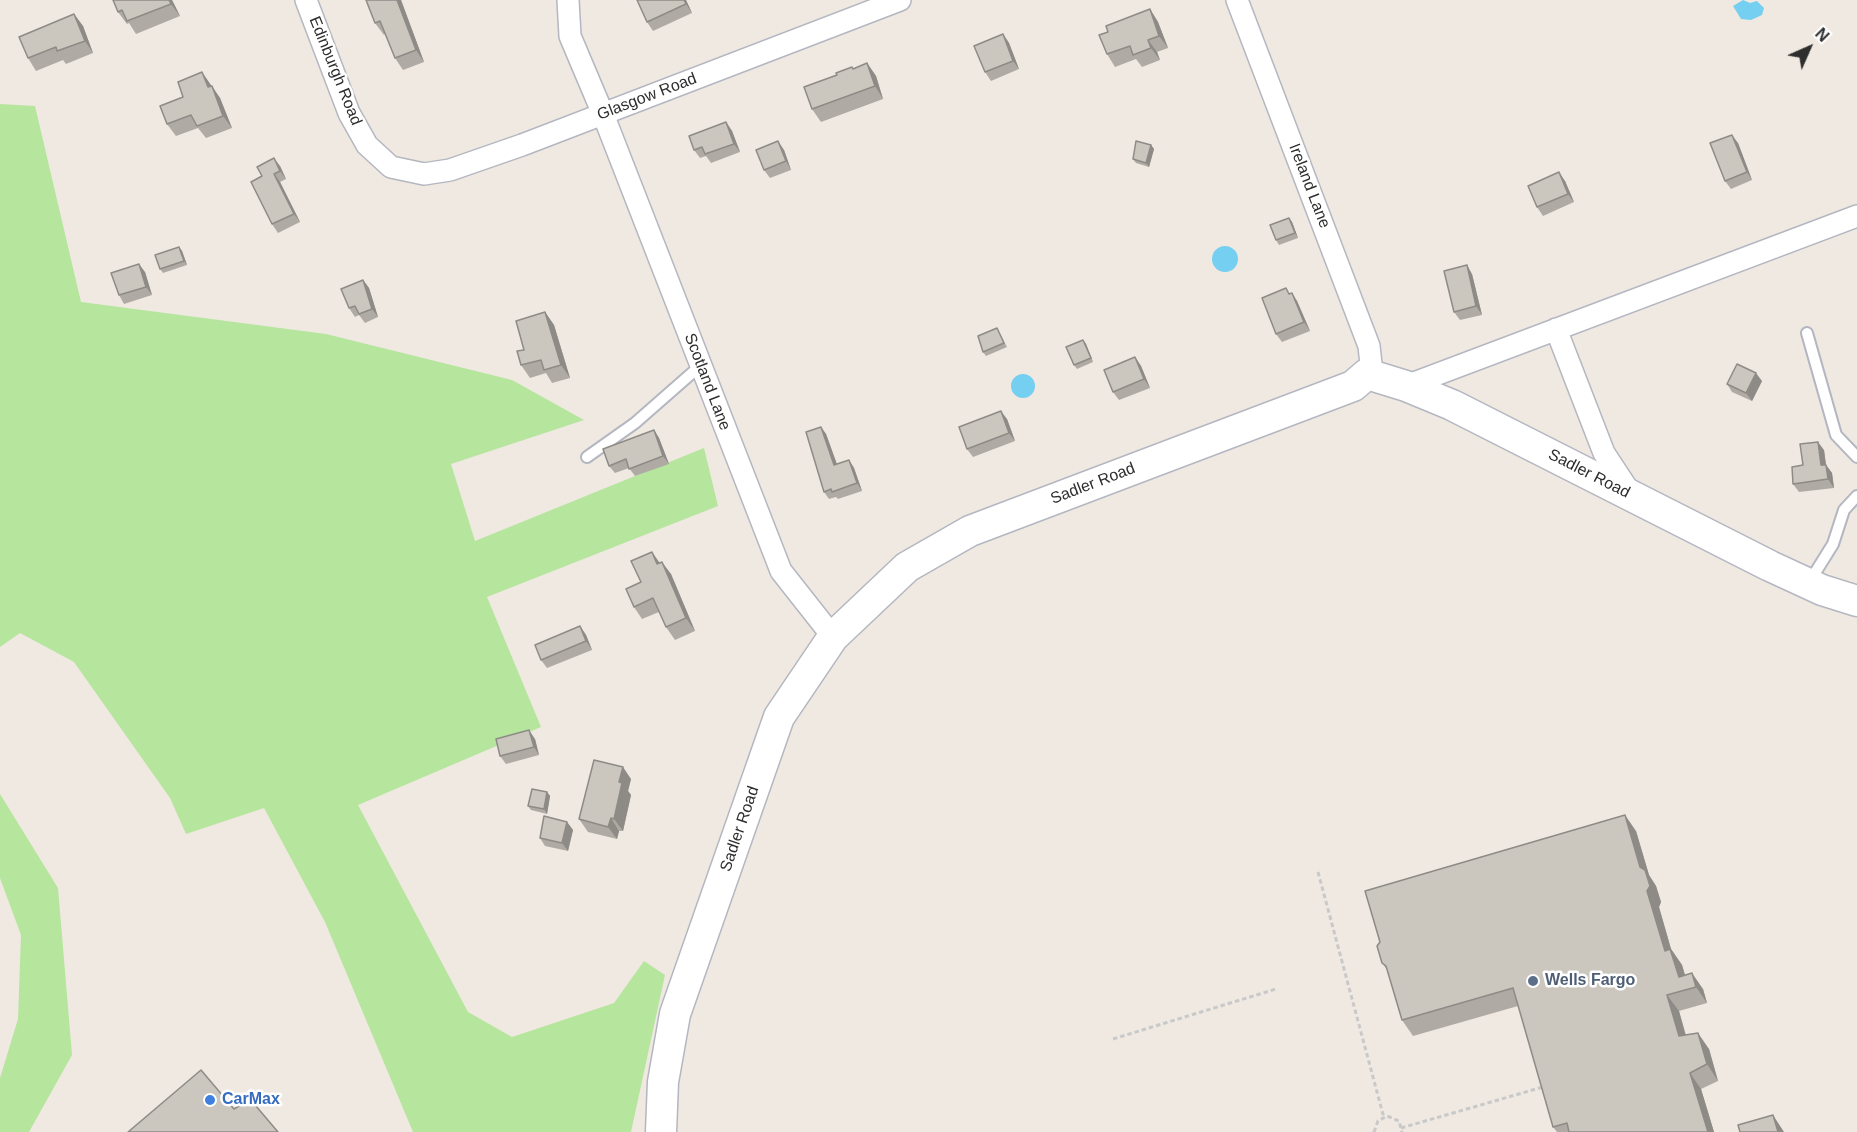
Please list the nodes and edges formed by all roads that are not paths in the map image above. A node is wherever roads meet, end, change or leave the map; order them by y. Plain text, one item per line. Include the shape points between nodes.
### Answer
1 (306, 0) edge
2 (568, 0) edge
3 (900, 0) edge
4 (1237, 0) edge
5 (603, 114) junction
6 (391, 167) joint
7 (1857, 216) edge
8 (1556, 329) junction
9 (1807, 333) dead end
10 (700, 366) junction
11 (1367, 374) junction
12 (1406, 386) junction
13 (587, 457) dead end
14 (1857, 457) edge
15 (1857, 496) edge
16 (1633, 497) junction
17 (1808, 584) junction
18 (1857, 601) edge
19 (832, 637) junction
20 (661, 1132) edge

1 - 6 street, Edinburgh Road via 349,113 367,145
2 - 5 street, Scotland Lane via 570,36
3 - 5 street, Glasgow Road
4 - 11 street, Ireland Lane via 1369,346 1371,364
5 - 6 street, Glasgow Road via 450,170 424,174
5 - 10 street, Scotland Lane
7 - 8 street
8 - 12 street
8 - 16 street via 1604,453
9 - 14 lane via 1836,435
10 - 13 lane via 635,423
10 - 19 street, Scotland Lane via 781,571
11 - 12 street, Sadler Road
11 - 19 street, Sadler Road via 1353,386 970,531 907,567
12 - 16 street, Sadler Road via 1452,405
15 - 17 lane via 1844,510 1833,544
16 - 17 street, Sadler Road
17 - 18 street, Sadler Road
19 - 20 street, Sadler Road via 779,717 679,1003 666,1062

